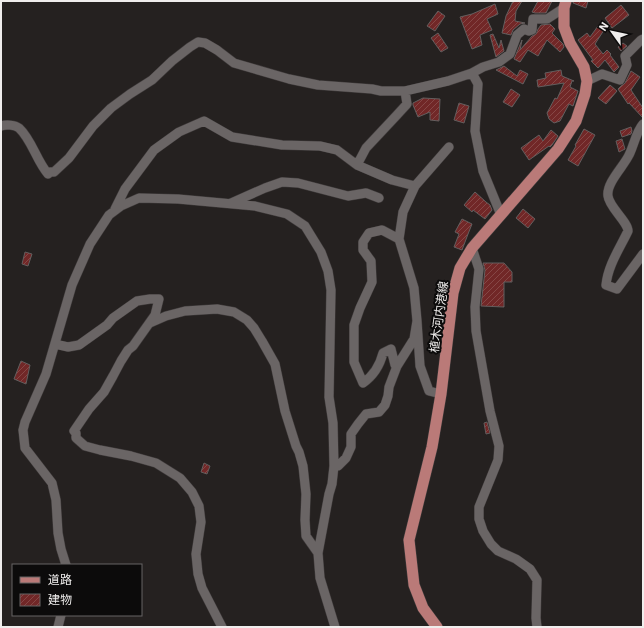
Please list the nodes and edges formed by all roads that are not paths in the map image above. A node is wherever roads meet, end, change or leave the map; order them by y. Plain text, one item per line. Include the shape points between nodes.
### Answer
1 (565, 4) edge
2 (643, 40) edge
3 (472, 73) junction
4 (587, 81) junction
5 (405, 91) junction
6 (643, 124) edge
7 (1, 126) edge
8 (449, 147) dead end
9 (356, 165) junction
10 (415, 186) junction
11 (379, 198) dead end
12 (230, 204) junction
13 (113, 212) junction
14 (501, 215) junction
15 (399, 239) junction
16 (472, 248) junction
17 (643, 254) edge
18 (417, 321) junction
19 (150, 323) junction
20 (55, 344) junction
21 (397, 366) junction
22 (441, 394) junction
23 (334, 466) junction
24 (318, 553) junction
25 (66, 564) edge
26 (61, 616) edge
27 (58, 627) edge
28 (222, 627) edge
29 (335, 627) edge
30 (437, 627) edge
31 (538, 627) edge

1 - 3 street via 547,19 534,18 532,30 524,29 517,35 510,54 499,62
1 - 4 main road, 植木河内港線 via 564,27 584,67
2 - 4 street via 625,56 627,65 620,80 602,74
3 - 5 street
3 - 14 street via 478,84 475,131 483,171
4 - 14 main road, 植木河内港線 via 576,121 558,149
5 - 7 street via 318,85 290,80 234,62 205,42 198,42 152,80 111,108 54,172 48,174 43,168 19,128
5 - 9 street via 407,104 366,148
6 - 17 street via 608,192 608,197 628,230 607,276 606,284 616,289
8 - 10 street
9 - 10 street via 392,180
9 - 13 street via 337,150 232,137 204,122 179,132 154,150 125,189
10 - 15 street via 403,212
11 - 12 street via 366,193 348,196 298,183 282,182
12 - 13 street via 139,198
12 - 23 street via 255,206 287,214 305,226 321,252 331,290 329,397 333,424
13 - 20 street via 90,244 72,284
14 - 16 main road, 植木河内港線
15 - 18 street via 414,288
15 - 21 street via 382,230 369,232 363,242 362,250 371,261 372,282 354,325 354,362 363,383 370,378 381,362 383,353 391,349
16 - 22 main road, 植木河内港線 via 460,268 453,293
16 - 31 street via 479,269 475,307 476,331 499,446 498,460 479,506 479,519 491,544 498,551 530,569 537,580
18 - 21 street via 414,339
18 - 22 street via 420,366 429,391
19 - 20 street via 159,299 137,301 79,345 68,347
19 - 24 street via 185,311 217,309 234,312 254,328 275,364 285,411 303,466 306,536
19 - 28 street via 128,350 104,392 74,431 76,438 86,446 156,463 180,478 192,492 199,506 201,522 196,554 198,574 202,588
20 - 25 street via 46,374 23,430 26,448 52,483 58,533
21 - 23 street via 385,405 379,412 366,414 352,434 352,447 346,458 338,466
22 - 30 main road, 植木河内港線 via 432,447 409,540 414,585 423,608
23 - 24 street
24 - 29 street via 320,578
26 - 27 street

